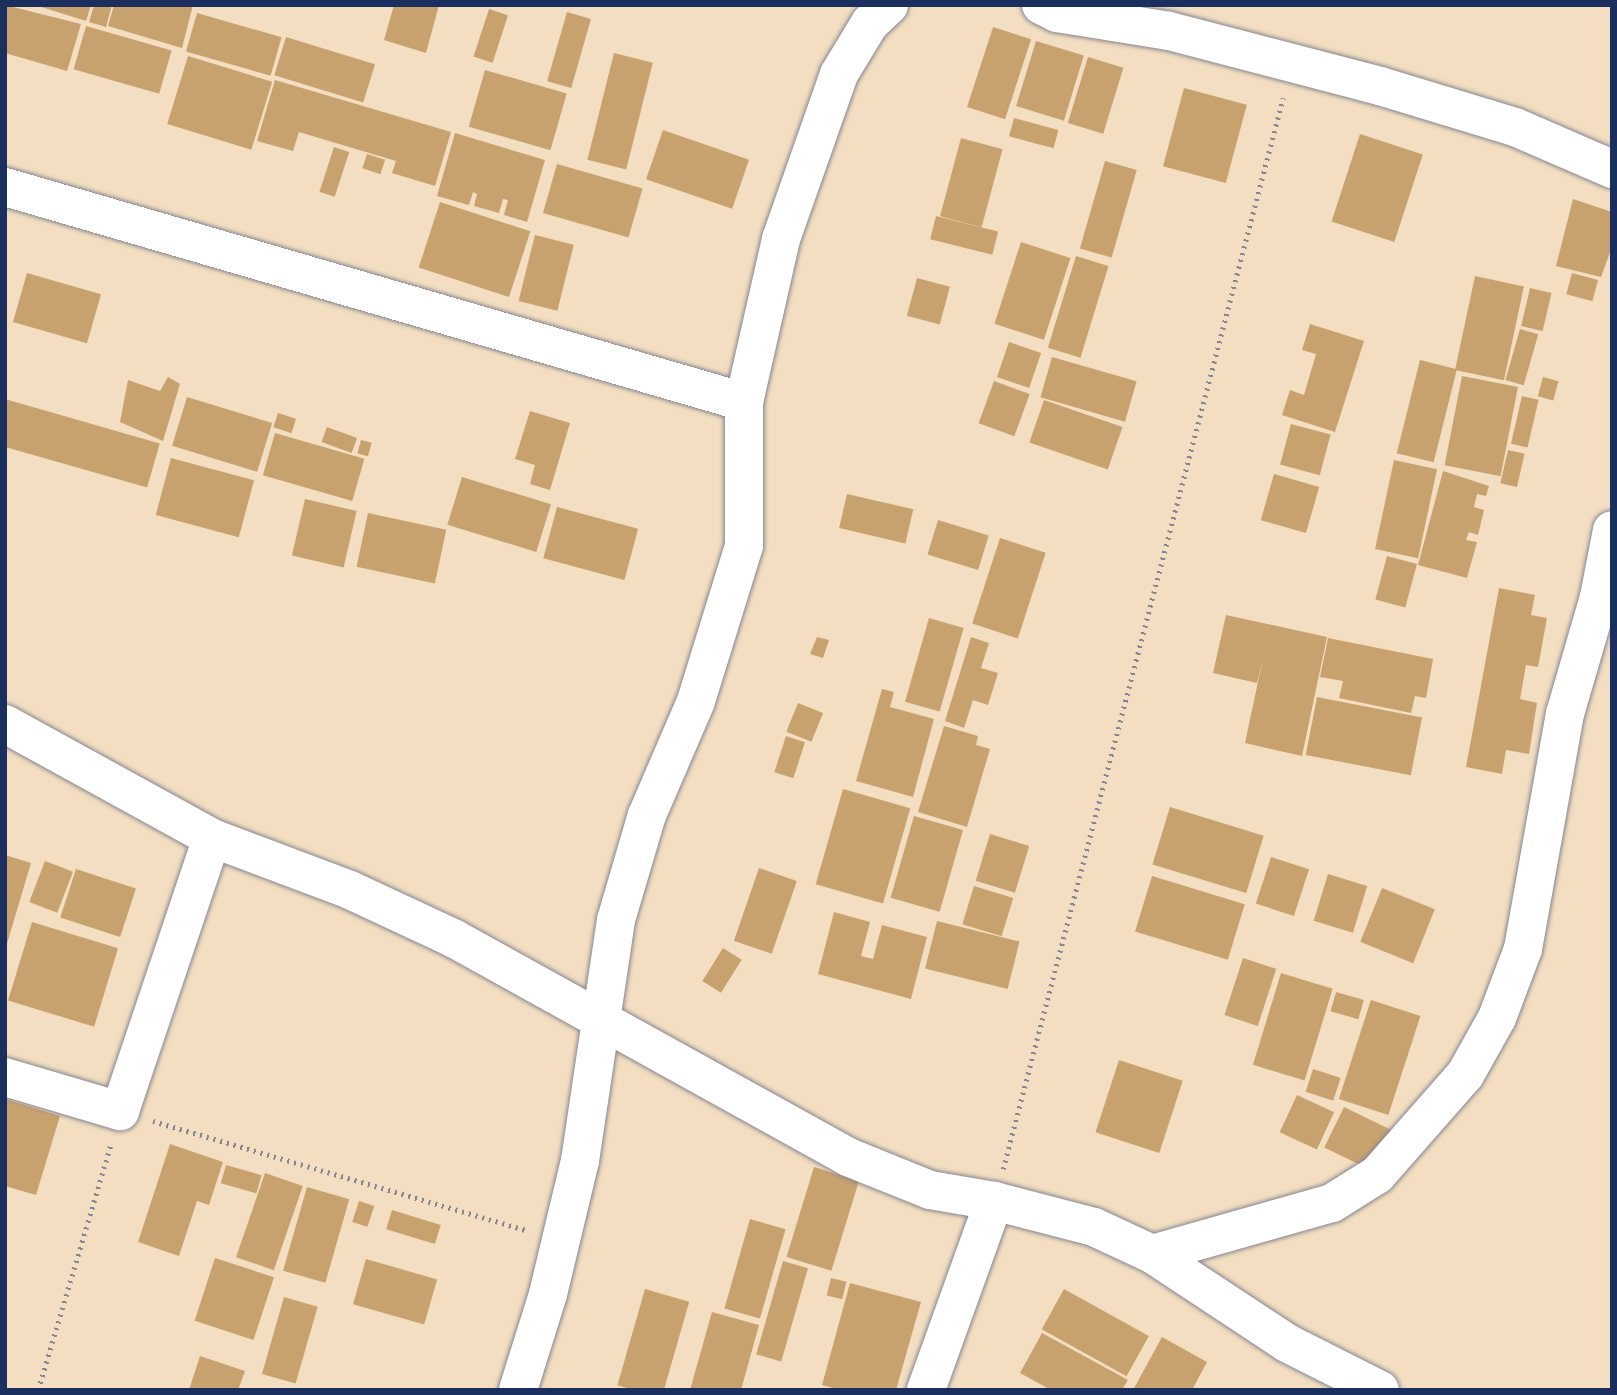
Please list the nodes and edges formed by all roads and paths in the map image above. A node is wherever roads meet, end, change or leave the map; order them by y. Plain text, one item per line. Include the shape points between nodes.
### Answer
1 (889, 5) edge
2 (1041, 5) edge
3 (1292, 62) junction
4 (1612, 169) edge
5 (5, 187) edge
6 (744, 402) junction
7 (1612, 530) edge
8 (5, 724) edge
9 (212, 838) junction
10 (604, 1021) junction
11 (5, 1077) edge
12 (120, 1111) junction
13 (994, 1201) junction
14 (562, 1241) junction
15 (1152, 1254) junction
16 (38, 1390) edge
17 (518, 1390) edge
18 (926, 1390) edge
19 (1380, 1390) edge

1 - 6 street via 870,23 839,74 781,239
2 - 3 street via 1057,13 1169,31
3 - 4 street via 1515,127
3 - 13 path
5 - 6 street
6 - 10 street via 744,546 704,676 647,815 620,906
7 - 15 street via 1599,597 1564,714 1523,949 1497,1018 1465,1075 1377,1175 1332,1203
8 - 9 street
9 - 10 street via 350,890 456,939
9 - 12 street
10 - 13 street via 848,1157 930,1190
10 - 14 street
11 - 12 street
12 - 14 path
12 - 16 path
13 - 15 street via 1094,1227
13 - 18 street
14 - 17 street
15 - 19 street via 1287,1343

